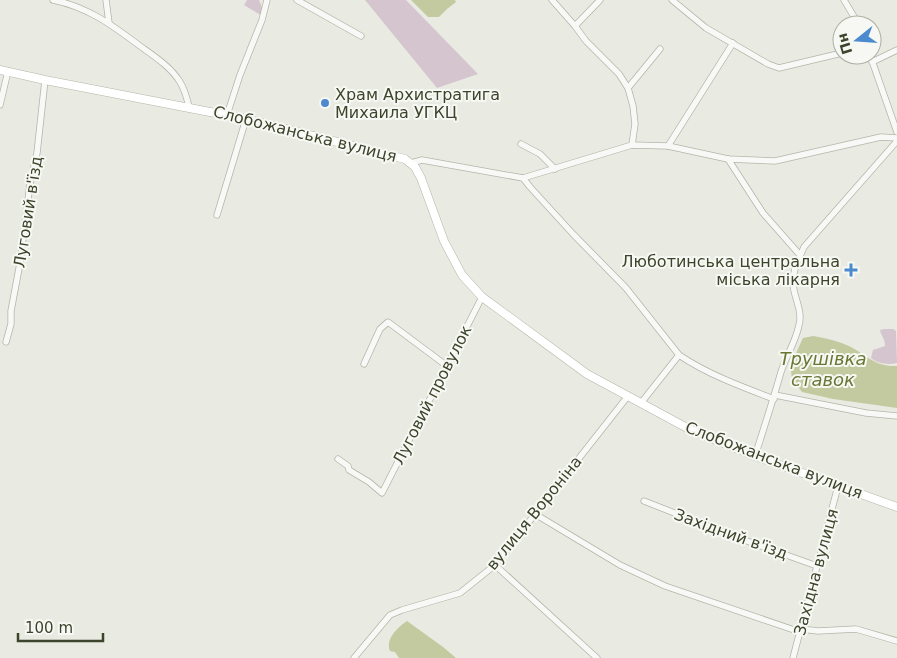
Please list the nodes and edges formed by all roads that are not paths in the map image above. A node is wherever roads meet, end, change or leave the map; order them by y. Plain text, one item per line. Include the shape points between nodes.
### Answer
1 (53, 0) edge
2 (106, 0) edge
3 (267, 0) edge
4 (297, 0) edge
5 (552, 0) edge
6 (600, 0) edge
7 (672, 0) edge
8 (844, 0) edge
9 (853, 15) edge
10 (109, 23) junction
11 (576, 26) junction
12 (361, 36) dead end
13 (733, 43) junction
14 (660, 48) dead end
15 (897, 50) edge
16 (832, 55) edge
17 (882, 57) edge
18 (873, 65) edge
19 (4, 70) edge
20 (45, 80) junction
21 (628, 88) junction
22 (0, 105) edge
23 (189, 107) junction
24 (226, 115) junction
25 (246, 119) junction
26 (897, 132) edge
27 (897, 139) edge
28 (521, 144) dead end
29 (632, 146) junction
30 (668, 146) junction
31 (728, 159) junction
32 (411, 163) junction
33 (554, 169) junction
34 (523, 178) junction
35 (216, 215) dead end
36 (800, 255) junction
37 (482, 297) junction
38 (6, 342) dead end
39 (679, 354) junction
40 (364, 364) dead end
41 (447, 366) junction
42 (628, 396) junction
43 (775, 397) junction
44 (641, 403) junction
45 (897, 416) edge
46 (755, 456) junction
47 (338, 459) dead end
48 (838, 486) junction
49 (644, 501) dead end
50 (897, 507) edge
51 (535, 514) junction
52 (495, 565) junction
53 (818, 566) junction
54 (800, 631) junction
55 (897, 641) edge
56 (354, 658) edge
57 (598, 658) edge
58 (793, 658) edge

1 - 10 street via 75,6
2 - 10 street
3 - 24 street
4 - 12 street
5 - 11 street
6 - 11 street
7 - 13 street via 706,28
8 - 9 street
10 - 23 street via 162,61 180,80
11 - 21 street
13 - 16 street via 779,68
13 - 30 street
14 - 21 street
15 - 17 street
18 - 26 street
19 - 20 street, Слобожанська вулиця
19 - 22 street
20 - 23 street, Слобожанська вулиця
20 - 38 street, Луговий в'їзд via 37,153
21 - 29 street via 635,124
23 - 24 street, Слобожанська вулиця
24 - 25 street, Слобожанська вулиця
25 - 32 street, Слобожанська вулиця via 399,156
25 - 35 street
27 - 31 street via 881,137 775,161
27 - 36 street
28 - 33 street via 540,154
29 - 30 street
29 - 33 street
30 - 31 street
31 - 36 street via 763,213
32 - 34 street via 422,160
32 - 37 street, Слобожанська вулиця via 421,178 456,264
33 - 34 street
34 - 39 street via 626,288
36 - 43 street via 793,284 800,324
37 - 41 street, Луговий провулок
37 - 42 street, Слобожанська вулиця via 587,374
39 - 43 street via 744,388
39 - 44 street
40 - 41 street via 380,329 388,322
41 - 47 street, Луговий провулок via 382,493
42 - 44 street, Слобожанська вулиця
42 - 51 street, вулиця Вороніна
43 - 45 street
43 - 46 street
44 - 46 street, Слобожанська вулиця via 689,429
46 - 48 street, Слобожанська вулиця
48 - 50 street, Слобожанська вулиця
48 - 53 street, Західна вулиця
49 - 53 street, Західний в'їзд
51 - 52 street, вулиця Вороніна
51 - 54 street via 620,565 665,586
52 - 56 street, вулиця Вороніна via 460,593 390,615
52 - 57 street
53 - 54 street, Західна вулиця
54 - 55 street via 856,629
54 - 58 street, Західна вулиця

